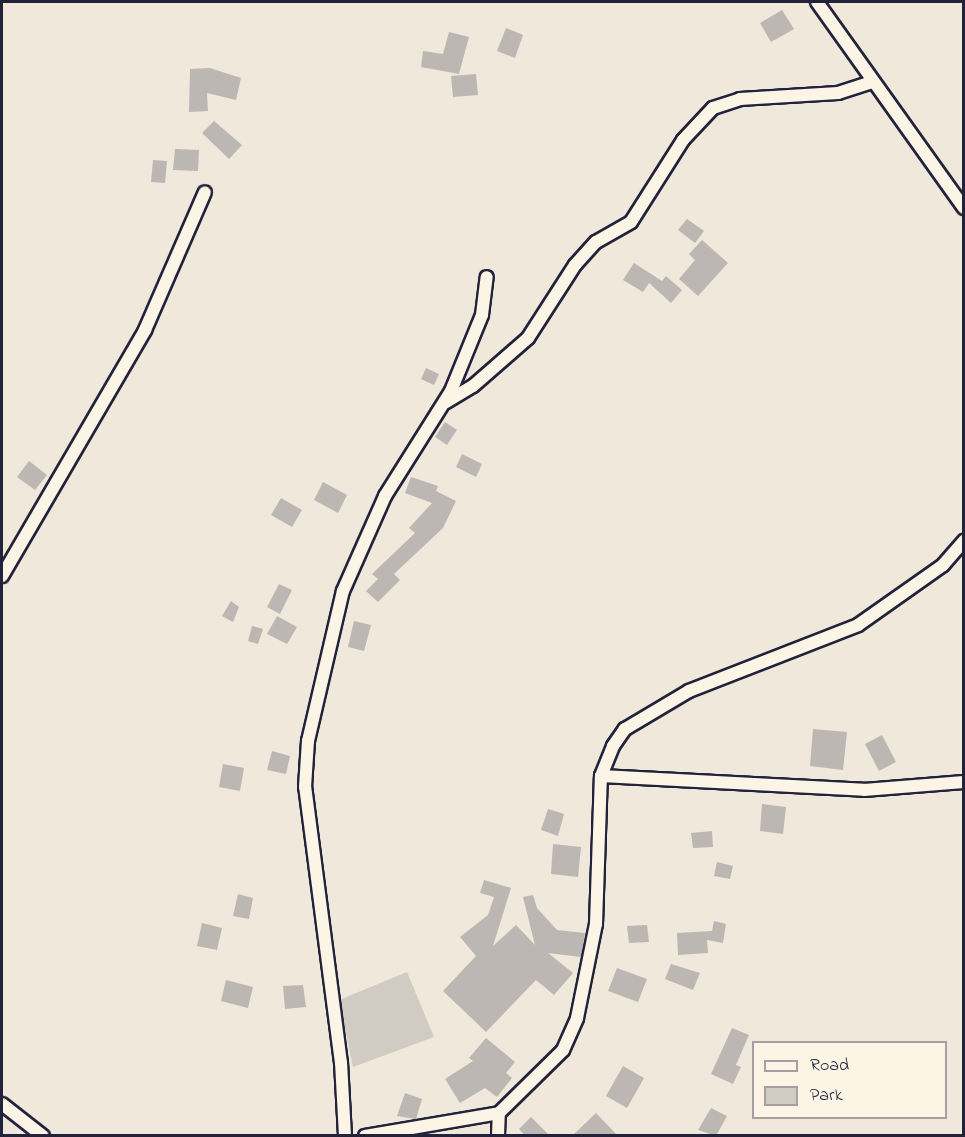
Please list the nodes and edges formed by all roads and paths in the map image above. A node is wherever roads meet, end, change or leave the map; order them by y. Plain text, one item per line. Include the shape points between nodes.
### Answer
1 (817, 2) edge
2 (871, 82) junction
3 (205, 192) dead end
4 (963, 208) edge
5 (487, 277) dead end
6 (444, 404) junction
7 (963, 542) edge
8 (2, 576) edge
9 (601, 776) junction
10 (963, 782) edge
11 (2, 1104) edge
12 (499, 1113) junction
13 (43, 1136) edge
14 (345, 1136) edge
15 (365, 1136) edge
16 (498, 1136) edge

1 - 2 street
2 - 4 street
2 - 6 street via 838,93 740,99 713,108 683,140 631,222 596,242 575,265 528,338 473,386
3 - 8 street via 145,330
5 - 6 street via 482,315
6 - 14 street via 385,496 342,591 308,741 305,787 341,1063
7 - 9 street via 943,565 858,625 689,691 640,717 613,746
9 - 10 street via 864,790
9 - 12 street via 596,924 577,1018 563,1050
11 - 13 street
12 - 15 street
12 - 16 street

